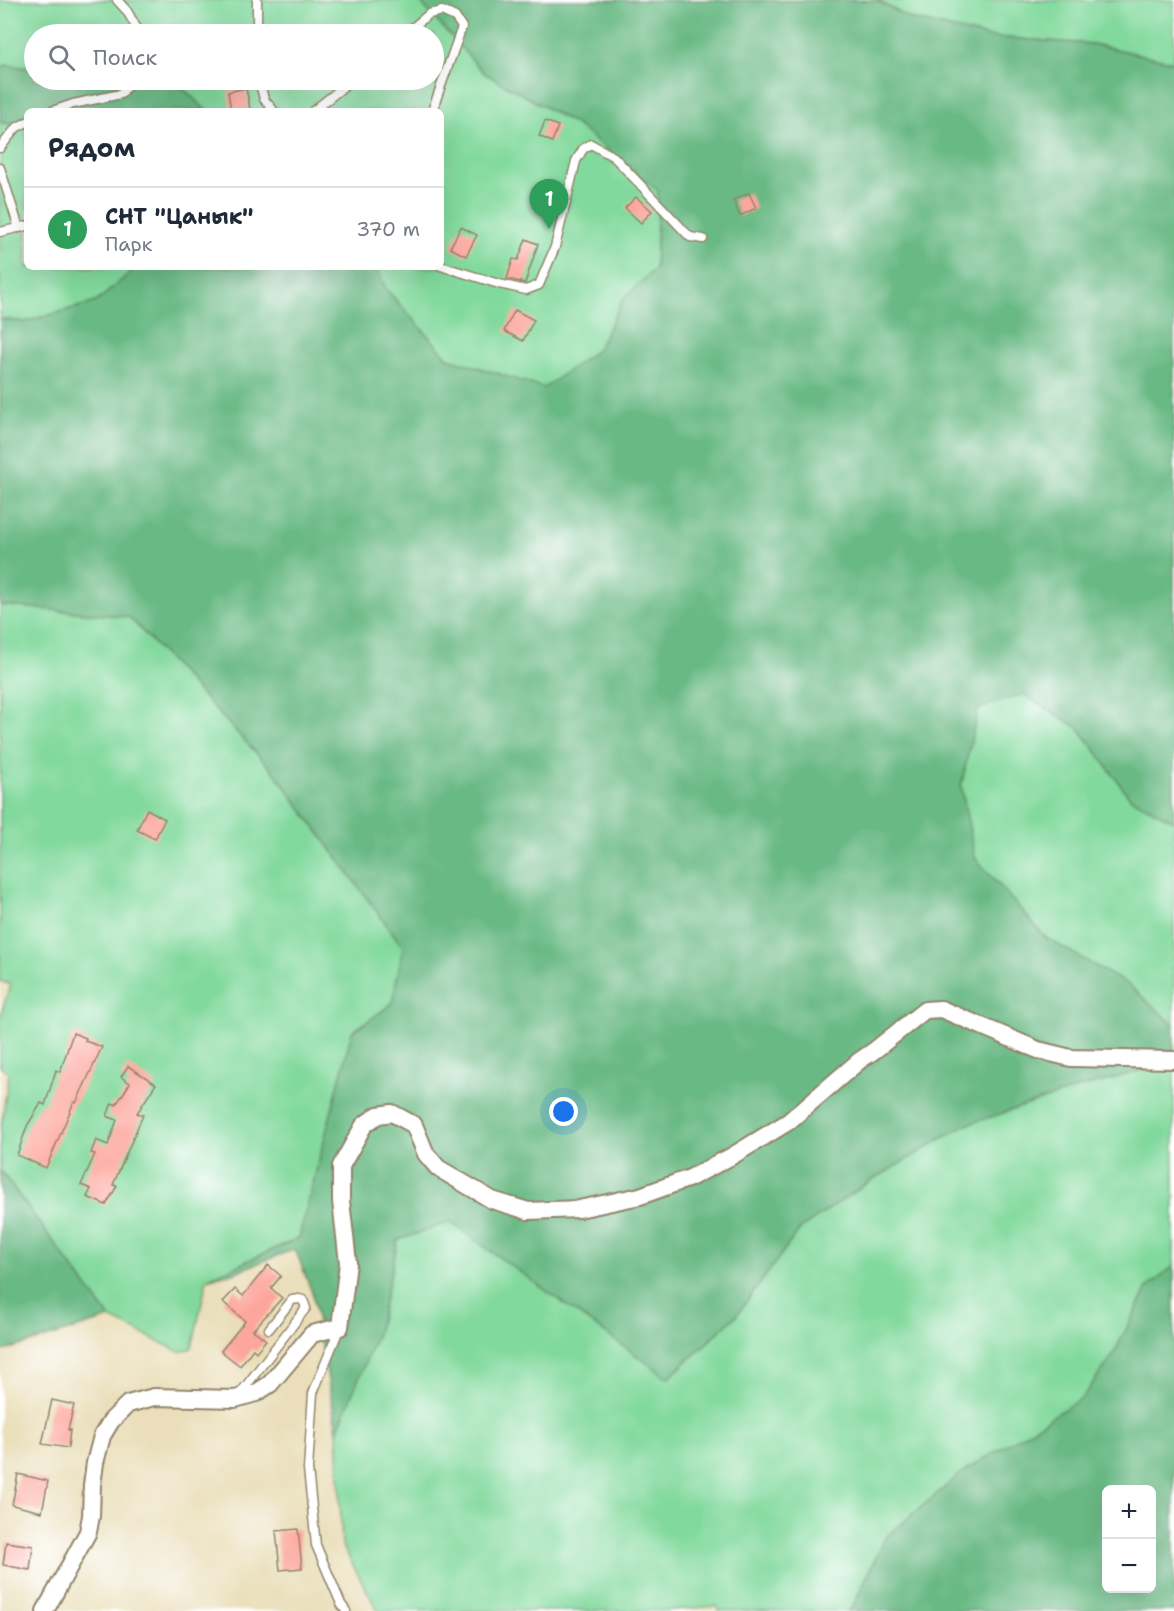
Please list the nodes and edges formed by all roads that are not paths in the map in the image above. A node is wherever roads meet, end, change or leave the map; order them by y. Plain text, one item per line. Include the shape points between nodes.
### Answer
1 (117, 0) edge
2 (257, 0) edge
3 (135, 24) edge
4 (257, 24) edge
5 (417, 24) edge
6 (444, 77) edge
7 (124, 90) edge
8 (262, 90) edge
9 (339, 90) edge
10 (440, 90) edge
11 (61, 108) edge
12 (272, 108) edge
13 (317, 108) edge
14 (433, 108) edge
15 (24, 124) edge
16 (0, 148) edge
17 (0, 168) edge
18 (23, 227) edge
19 (0, 232) edge
20 (703, 239) dead end
21 (444, 267) edge
22 (1174, 1060) edge
23 (340, 1327) junction
24 (269, 1329) dead end
25 (235, 1399) junction
26 (45, 1611) edge
27 (346, 1611) edge

1 - 3 lane
2 - 4 lane
5 - 6 lane via 429,14 442,11 462,27
7 - 11 lane
8 - 12 lane
9 - 13 lane
10 - 14 lane
15 - 16 lane
17 - 18 lane
18 - 19 lane
20 - 21 lane via 690,237 614,157 591,144 576,161 555,247 538,285 526,290
22 - 23 street via 1071,1058 1038,1050 942,1009 925,1010 788,1122 732,1156 690,1178 640,1196 579,1209 528,1211 492,1200 438,1168 426,1154 414,1125 392,1113 378,1115 364,1125 341,1167 348,1263
23 - 25 street via 312,1334 270,1384
23 - 27 lane via 313,1393 308,1470 316,1545
24 - 25 lane via 292,1300 303,1300 306,1308
25 - 26 street via 154,1397 128,1404 111,1421 102,1436 95,1463 88,1532

